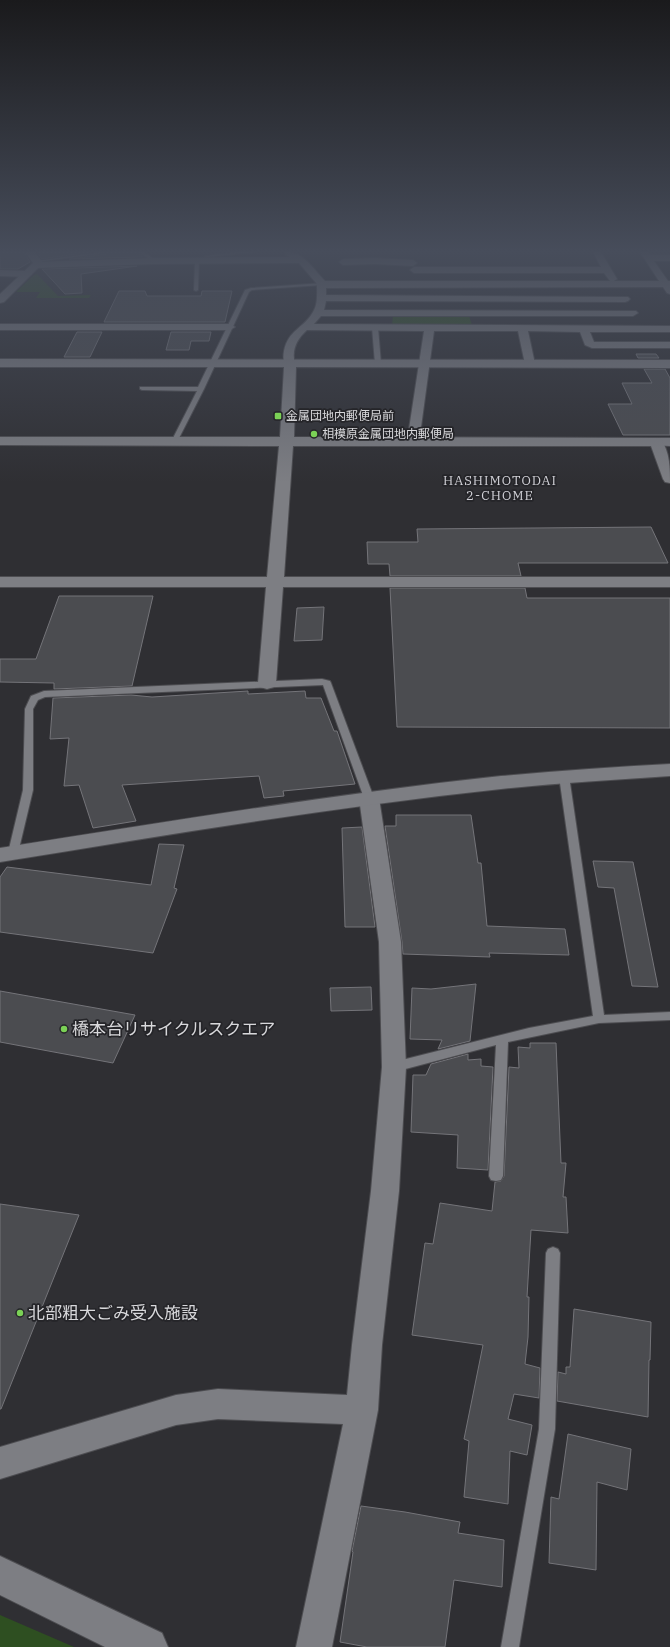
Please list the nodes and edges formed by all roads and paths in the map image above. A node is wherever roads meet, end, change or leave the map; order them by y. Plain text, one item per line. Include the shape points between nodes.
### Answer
1 (429, 328) edge
2 (522, 328) edge
3 (229, 329) edge
4 (304, 329) edge
5 (375, 329) edge
6 (575, 329) edge
7 (584, 329) junction
8 (592, 329) edge
9 (670, 345) edge
10 (0, 363) edge
11 (213, 363) junction
12 (290, 364) junction
13 (378, 364) junction
14 (424, 364) junction
15 (530, 364) junction
16 (670, 364) edge
17 (142, 388) dead end
18 (201, 389) junction
19 (0, 441) edge
20 (174, 442) junction
21 (286, 442) junction
22 (413, 442) junction
23 (656, 442) junction
24 (670, 442) edge
25 (670, 479) edge
26 (0, 582) edge
27 (670, 582) edge
28 (276, 583) junction
29 (267, 683) junction
30 (670, 770) edge
31 (564, 776) junction
32 (369, 798) junction
33 (6, 854) edge
34 (670, 1016) edge
35 (599, 1019) junction
36 (502, 1039) junction
37 (394, 1067) junction
38 (496, 1176) dead end
39 (554, 1253) dead end
40 (362, 1410) junction
41 (0, 1463) edge
42 (0, 1575) edge
43 (148, 1647) edge
44 (314, 1647) edge
45 (510, 1647) edge

1 - 14 street
2 - 15 street
3 - 11 lane
4 - 12 street via 291,340 288,359
5 - 13 lane
6 - 7 street
7 - 8 street
7 - 9 street via 589,343 592,344
10 - 11 street
11 - 12 street
11 - 18 lane
12 - 13 street
12 - 21 street
13 - 14 street
14 - 15 street
14 - 22 street
15 - 16 street
17 - 18 lane
18 - 20 lane
19 - 20 street
20 - 21 street
21 - 22 street
21 - 28 street
22 - 23 street
23 - 24 street
23 - 25 street
26 - 28 street
27 - 28 street
28 - 29 street
29 - 32 lane via 327,683
29 - 33 lane via 44,694 34,698 29,709 28,790
30 - 31 street
31 - 32 street
31 - 35 lane
32 - 33 street
32 - 37 street via 390,942
34 - 35 lane
35 - 36 lane
36 - 37 lane
36 - 38 lane
37 - 40 street via 385,1191
39 - 45 lane via 547,1429
40 - 41 street via 218,1404 176,1410
40 - 44 street
42 - 43 street

